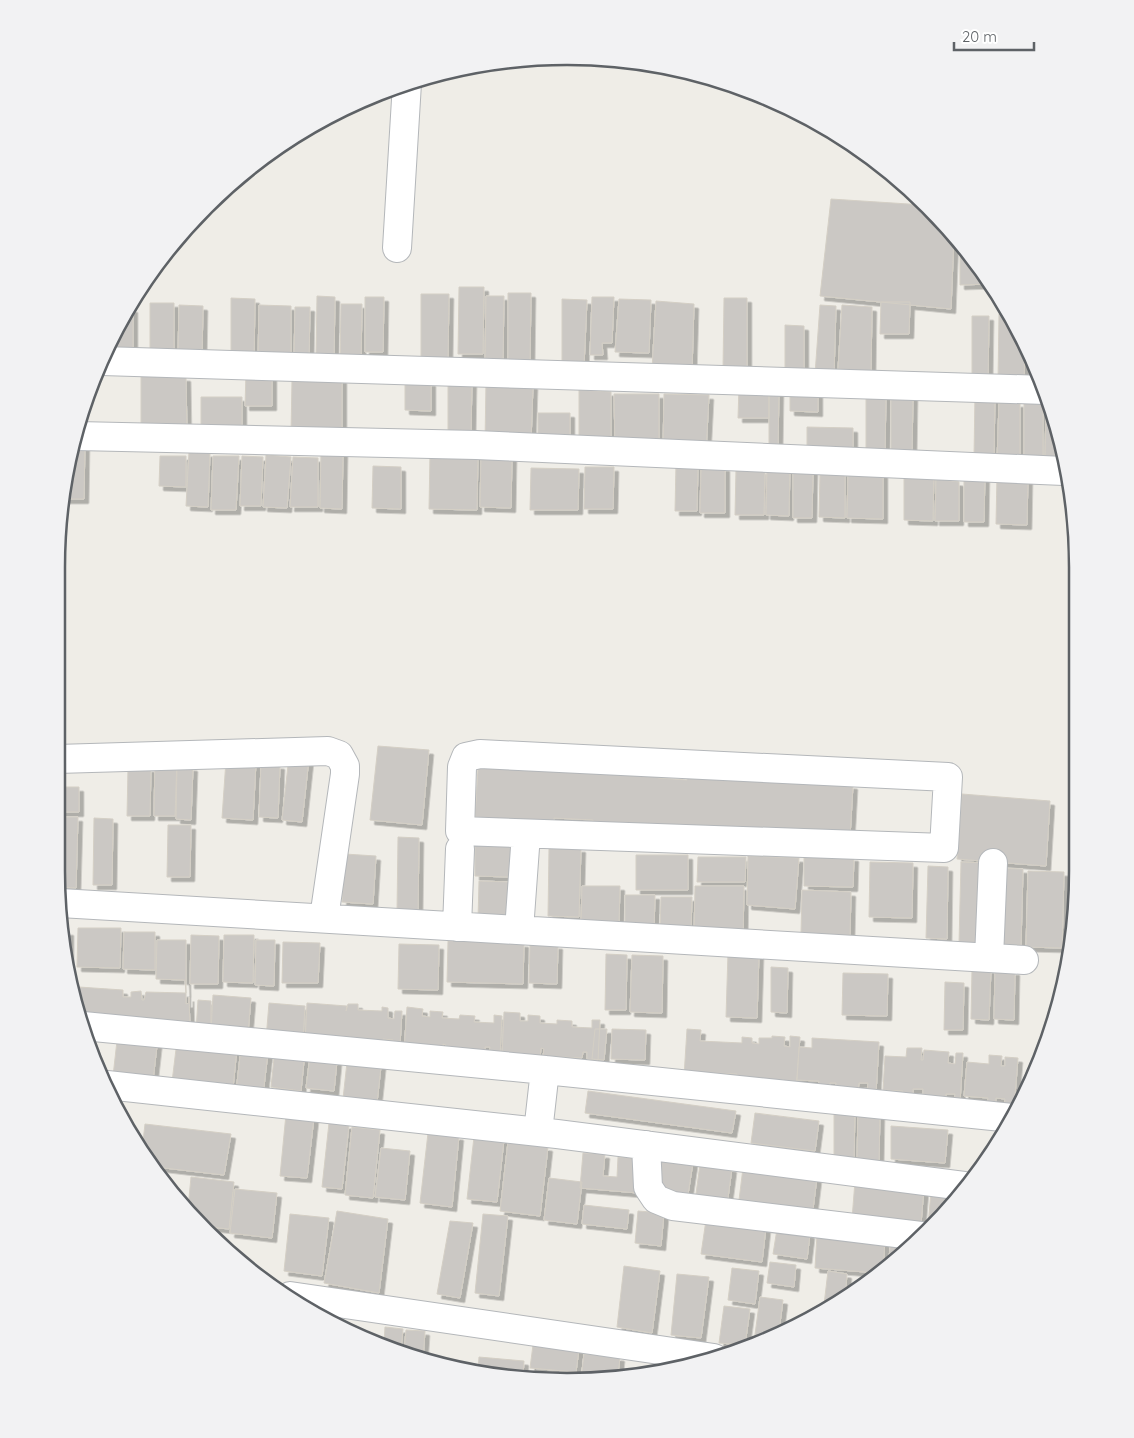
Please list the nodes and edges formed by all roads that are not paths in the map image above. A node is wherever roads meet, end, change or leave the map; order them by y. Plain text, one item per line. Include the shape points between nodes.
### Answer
1 (405, 92) edge
2 (397, 248) dead end
3 (109, 361) edge
4 (1036, 390) edge
5 (82, 436) edge
6 (1059, 471) edge
7 (65, 759) edge
8 (526, 834) junction
9 (460, 849) dead end
10 (993, 863) dead end
11 (66, 903) edge
12 (324, 918) junction
13 (457, 927) junction
14 (519, 930) junction
15 (989, 958) junction
16 (1024, 960) dead end
17 (90, 1027) edge
18 (545, 1070) junction
19 (114, 1086) edge
20 (1004, 1117) edge
21 (538, 1132) junction
22 (646, 1146) junction
23 (958, 1185) edge
24 (912, 1235) edge
25 (304, 1298) edge
26 (698, 1356) edge

1 - 2 street
3 - 4 street
5 - 6 street via 476,445
7 - 12 street via 328,751 339,755 345,774
8 - 8 street via 944,848 948,778 480,754 466,757 462,767 460,831
8 - 14 street
9 - 13 street
10 - 15 street
11 - 12 street
12 - 13 street
13 - 14 street
14 - 15 street
15 - 16 street
17 - 18 street
18 - 20 street
18 - 21 street
19 - 21 street
21 - 22 street
22 - 23 street
22 - 24 street via 648,1187 656,1200 673,1206
25 - 26 street

